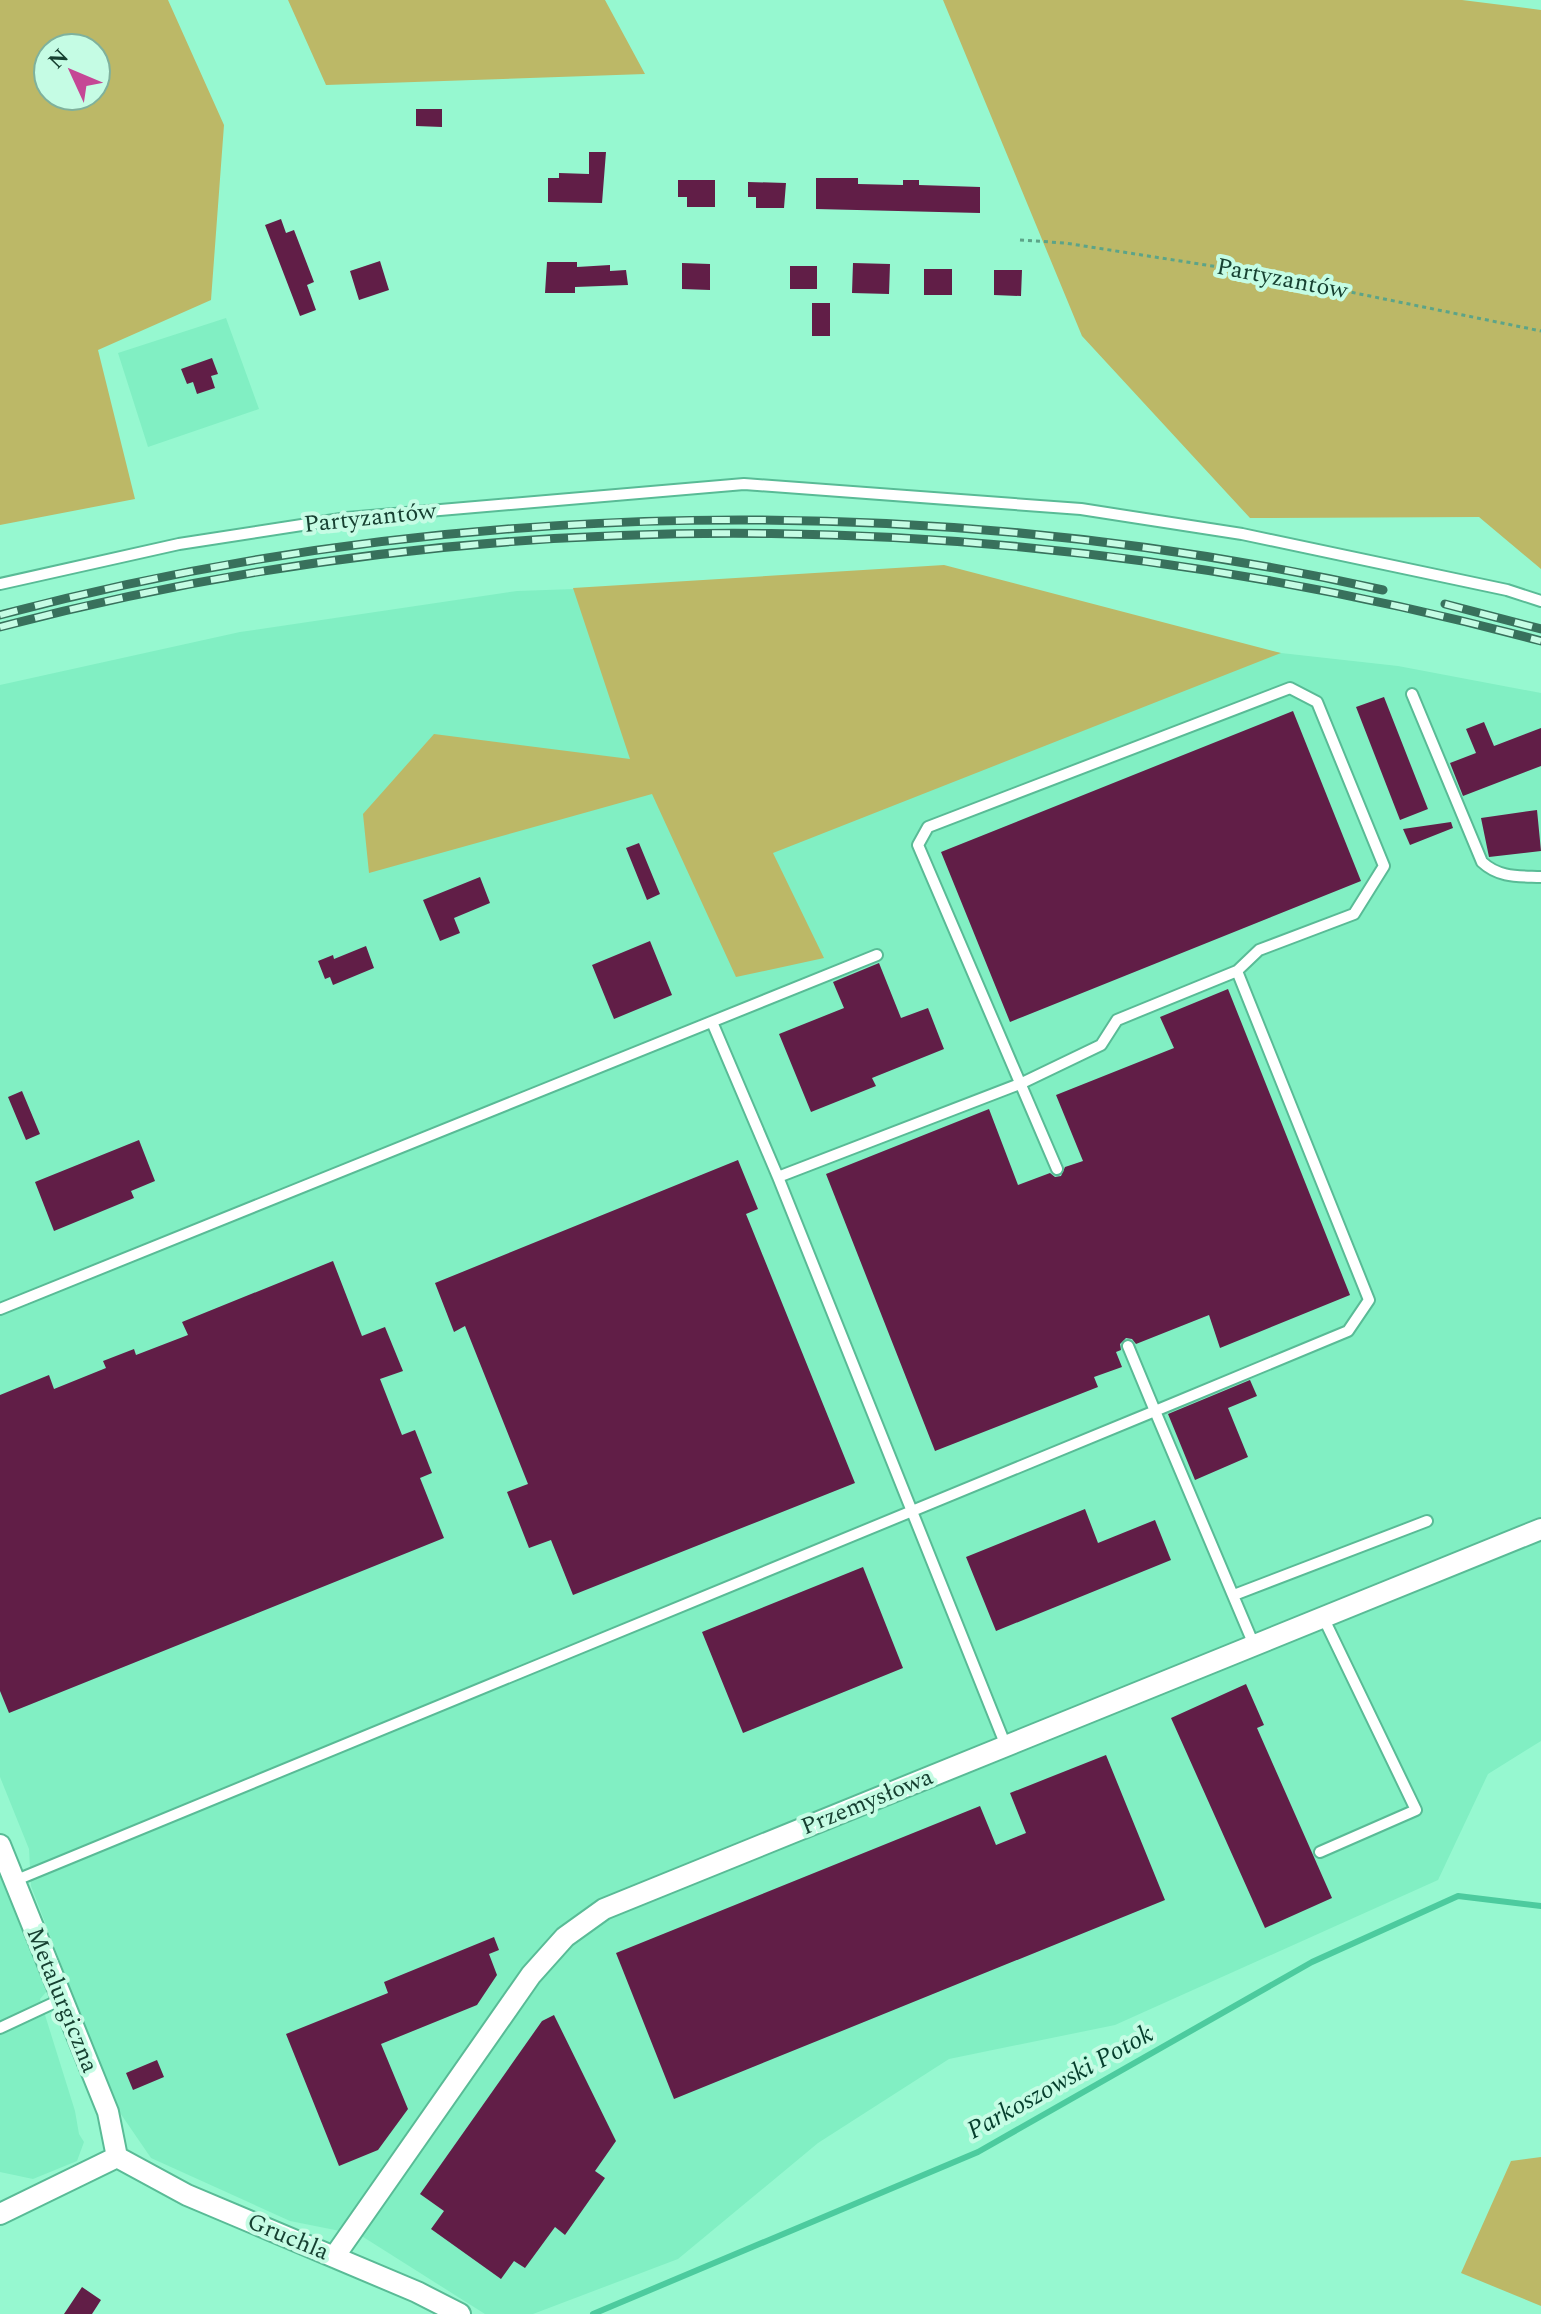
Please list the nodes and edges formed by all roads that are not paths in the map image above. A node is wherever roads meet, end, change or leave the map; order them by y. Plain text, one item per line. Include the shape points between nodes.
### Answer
1 (0, 584) edge
2 (1541, 601) edge
3 (1412, 694) dead end
4 (1541, 877) edge
5 (877, 955) dead end
6 (1237, 971) junction
7 (712, 1022) junction
8 (1022, 1083) junction
9 (1057, 1169) dead end
10 (778, 1177) junction
11 (0, 1309) edge
12 (1128, 1346) dead end
13 (1155, 1411) junction
14 (911, 1512) junction
15 (1427, 1521) dead end
16 (1541, 1529) edge
17 (1234, 1595) junction
18 (1323, 1617) junction
19 (1254, 1645) junction
20 (1006, 1746) junction
21 (0, 1845) edge
22 (1320, 1852) dead end
23 (14, 1881) junction
24 (62, 1999) junction
25 (0, 2028) edge
26 (117, 2157) junction
27 (0, 2214) edge
28 (334, 2257) junction
29 (460, 2314) edge

1 - 2 lane, Partyzantów via 179,544 347,518 744,484 1081,509 1242,534
3 - 4 lane via 1482,862 1502,875
5 - 7 lane
6 - 8 lane via 1117,1020 1101,1045
6 - 8 lane via 1259,950 1354,914 1384,866 1317,702 1290,688 928,827 918,845
6 - 13 lane via 1369,1300 1348,1331
7 - 10 lane
7 - 11 lane
8 - 9 lane
8 - 10 lane
10 - 14 lane
12 - 13 lane
13 - 14 lane
13 - 17 lane
14 - 20 lane
14 - 23 lane
15 - 17 lane
16 - 18 street, Przemysłowa
17 - 19 lane
18 - 19 street, Przemysłowa
18 - 22 lane via 1416,1810
19 - 20 street, Przemysłowa
20 - 28 street, Przemysłowa via 635,1895 585,1921 531,1975
21 - 23 street, Metalurgiczna
23 - 24 street, Metalurgiczna
24 - 25 lane
24 - 26 street, Metalurgiczna via 108,2112
26 - 27 street
26 - 28 street, Gruchla via 187,2195
28 - 29 street, Gruchla

